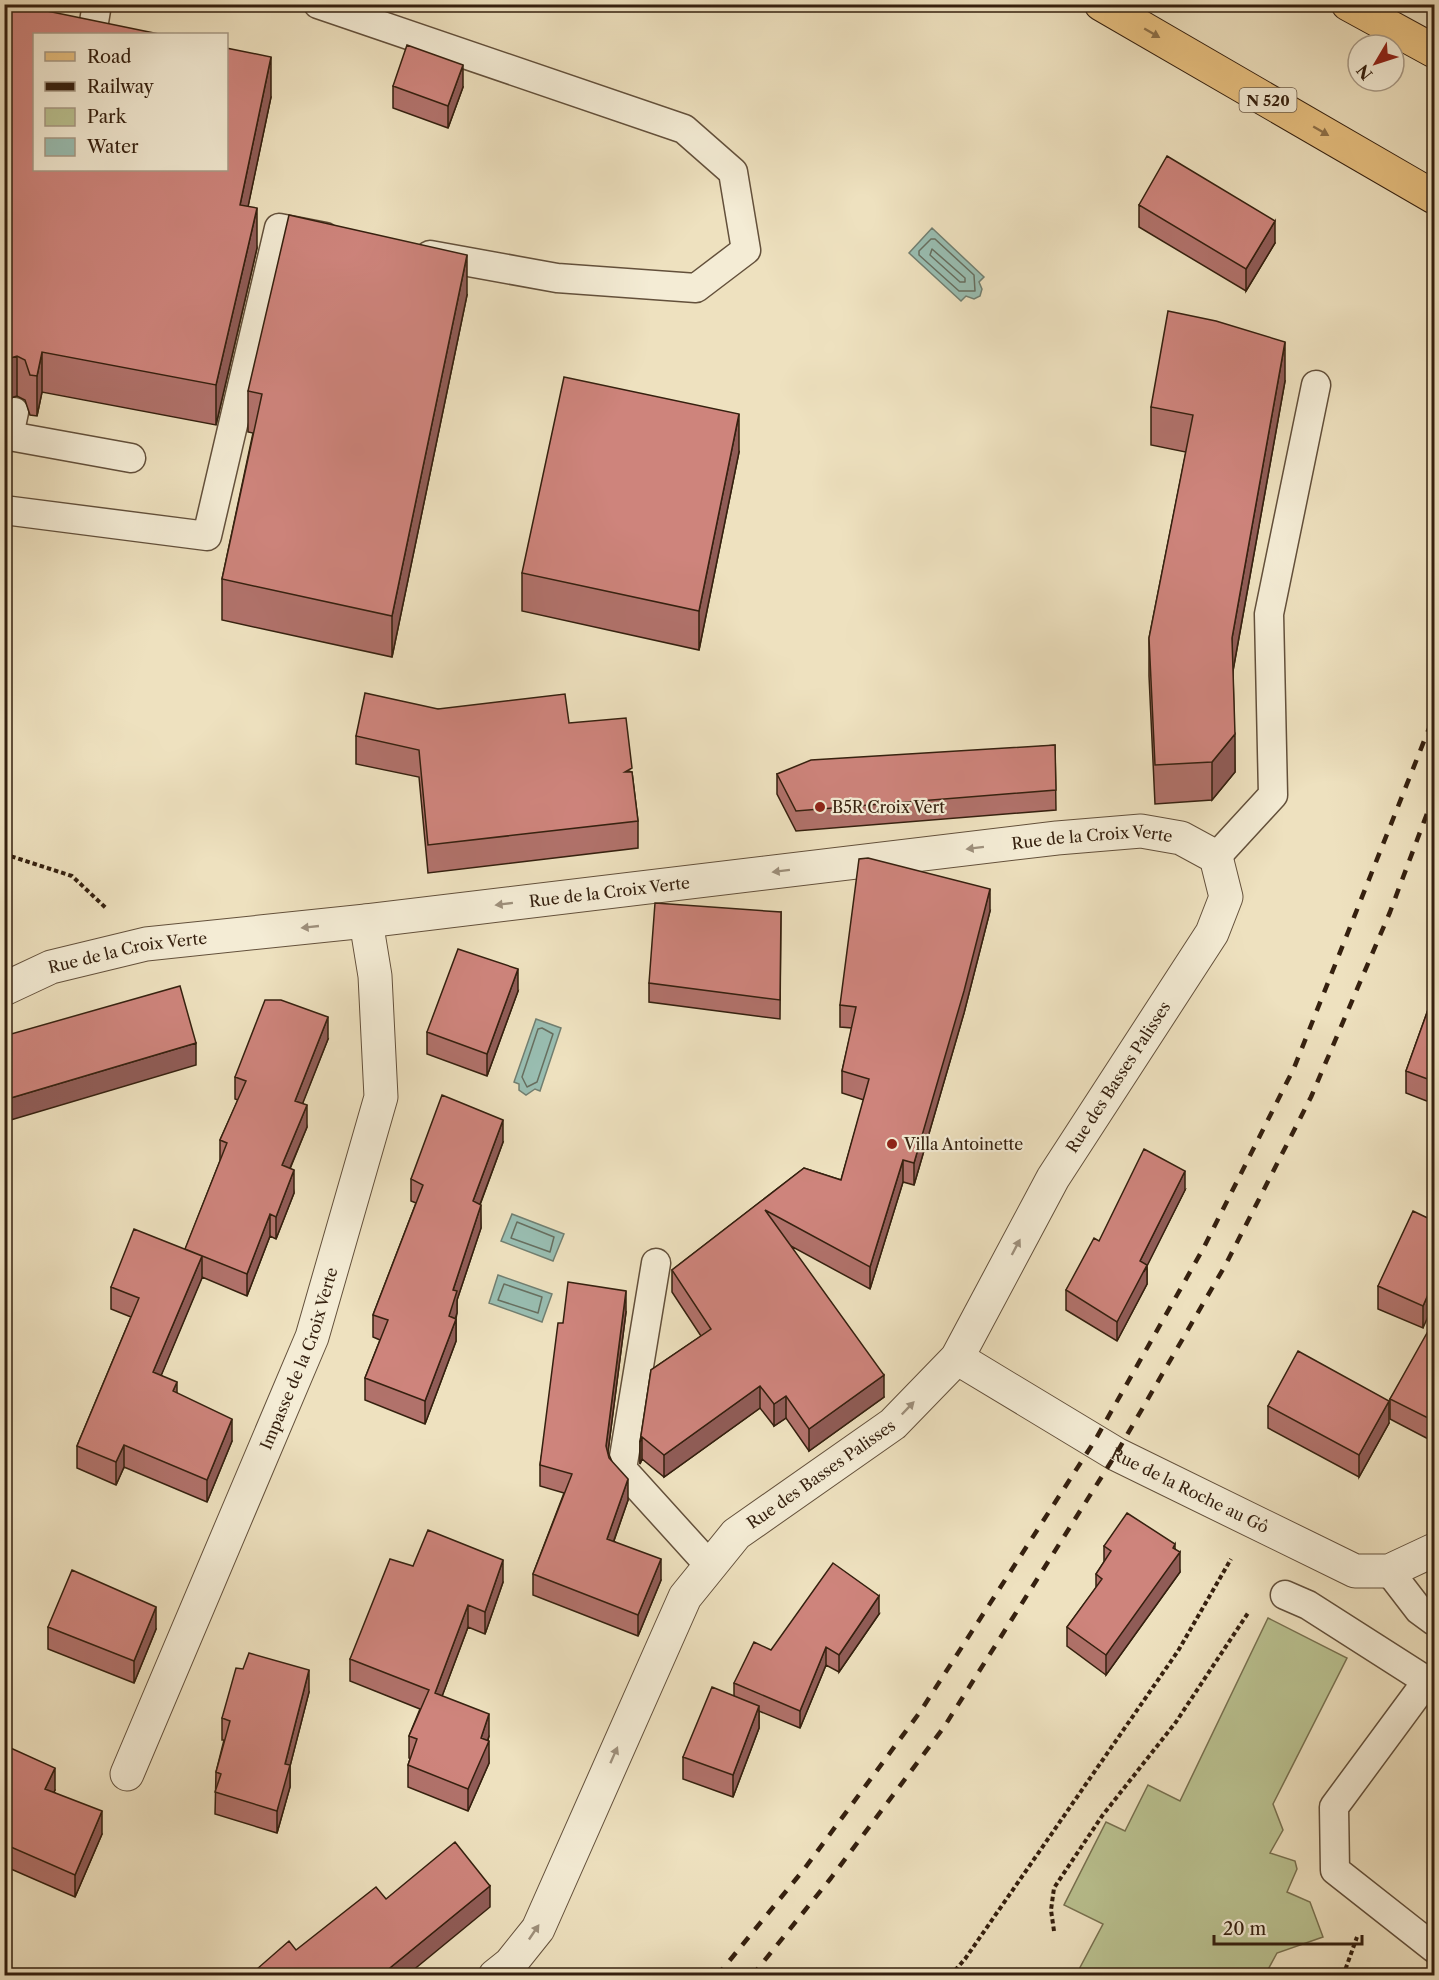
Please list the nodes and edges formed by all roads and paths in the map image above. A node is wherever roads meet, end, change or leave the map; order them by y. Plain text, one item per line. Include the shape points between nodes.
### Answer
1 (97, 4) edge
2 (318, 4) edge
3 (1101, 4) edge
4 (1348, 4) edge
5 (92, 33) edge
6 (1434, 51) edge
7 (1434, 197) edge
8 (348, 241) edge
9 (406, 251) edge
10 (1316, 385) dead end
11 (9, 428) edge
12 (131, 458) dead end
13 (4, 510) edge
14 (4, 854) edge
15 (1216, 857) junction
16 (366, 921) junction
17 (146, 944) junction
18 (4, 989) edge
19 (656, 1263) dead end
20 (957, 1358) junction
21 (1251, 1521) junction
22 (1434, 1550) edge
23 (710, 1566) junction
24 (1389, 1571) junction
25 (1285, 1595) joint
26 (1434, 1621) edge
27 (1431, 1677) edge
28 (127, 1774) dead end
29 (1054, 1931) dead end
30 (1434, 1948) edge
31 (495, 1976) edge
32 (950, 1976) edge

1 - 5 lane
2 - 9 lane via 684,129 733,172 746,249 696,288 557,279
3 -> 7 main road, N 520
4 - 6 main road
8 - 13 lane via 279,228 207,536
10 - 15 lane via 1269,614 1273,795
11 - 12 lane
14 - 17 path via 72,876
15 -> 16 street, Rue de la Croix Verte via 1181,838 1130,832
20 -> 15 street, Rue des Basses Palisses via 1053,1178 1212,933 1226,897
16 -> 17 street, Rue de la Croix Verte
16 - 28 street, Impasse de la Croix Verte via 375,976 381,1097 312,1338
17 - 18 street, Rue de la Croix Verte via 51,967
19 - 23 lane via 622,1469
20 - 21 street, Rue de la Roche au Gô via 1116,1454
23 -> 20 street, Rue des Basses Palisses via 735,1534 893,1424
21 - 24 street, Rue de la Roche au Gô via 1355,1571
21 - 32 path via 1178,1651
22 - 24 street, Rue de la Roche au Gô
31 -> 23 street, Rue des Basses Palisses via 510,1964 537,1929 685,1597
24 - 26 lane via 1419,1610
25 - 27 lane
25 - 29 path via 1266,1600 1248,1613 1176,1722 1102,1816 1054,1888 1050,1910
27 - 30 lane via 1334,1807 1335,1870

